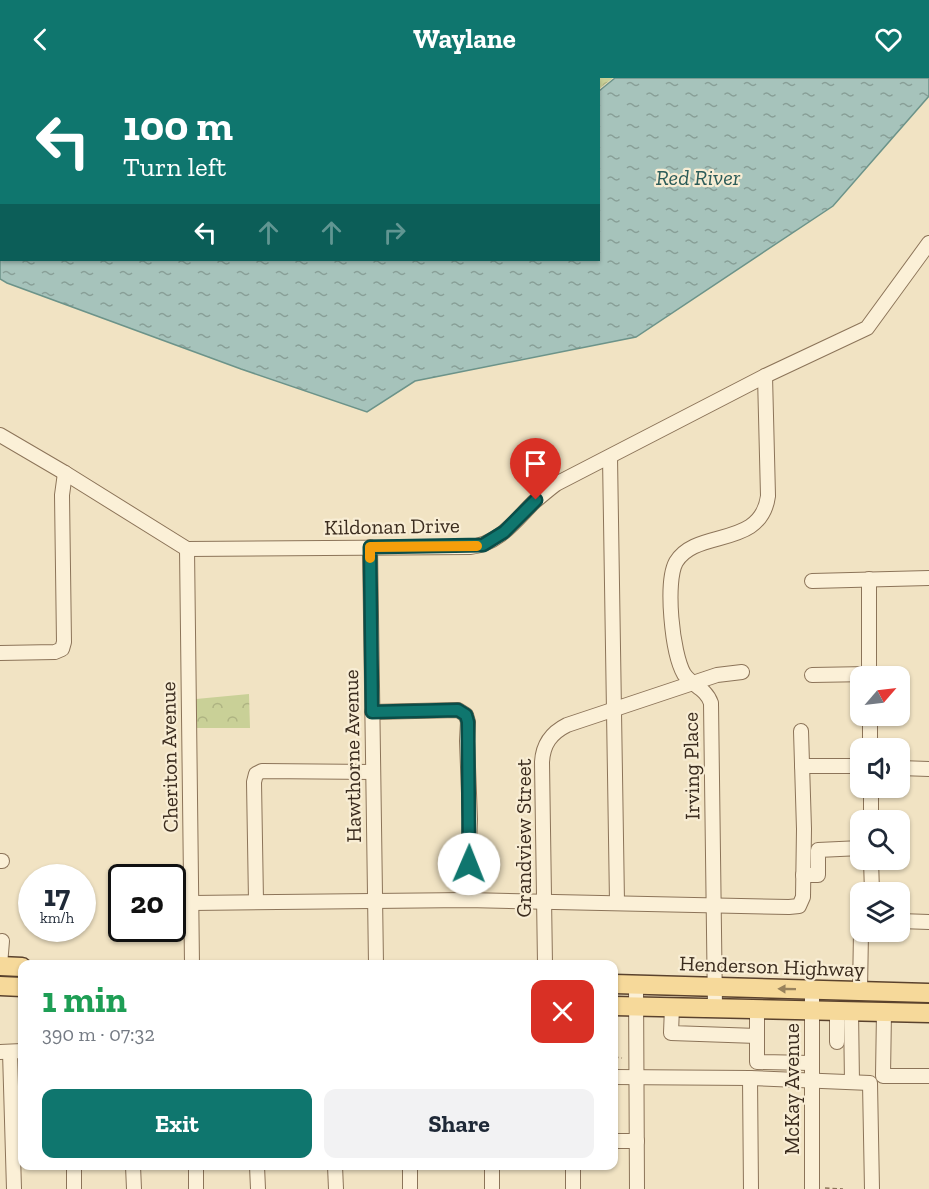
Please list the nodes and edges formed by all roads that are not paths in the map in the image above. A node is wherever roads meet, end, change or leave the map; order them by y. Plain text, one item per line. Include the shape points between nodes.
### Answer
1 (929, 243) edge
2 (765, 376) junction
3 (0, 435) edge
4 (610, 457) junction
5 (66, 472) junction
6 (370, 547) junction
7 (187, 549) junction
8 (929, 578) edge
9 (869, 579) junction
10 (813, 581) dead end
11 (0, 653) edge
12 (869, 666) edge
13 (742, 672) dead end
14 (812, 675) dead end
15 (850, 675) edge
16 (693, 684) junction
17 (612, 710) junction
18 (372, 712) junction
19 (801, 731) dead end
20 (802, 766) junction
21 (850, 766) edge
22 (910, 768) edge
23 (929, 769) edge
24 (373, 772) junction
25 (850, 849) edge
26 (803, 875) junction
27 (374, 900) junction
28 (467, 900) junction
29 (256, 901) junction
30 (544, 902) junction
31 (617, 902) junction
32 (192, 903) junction
33 (714, 905) junction
34 (910, 921) edge
35 (929, 922) edge
36 (2, 941) dead end
37 (861, 942) edge
38 (192, 960) edge
39 (376, 960) edge
40 (545, 960) edge
41 (0, 966) edge
42 (18, 967) edge
43 (618, 984) edge
44 (636, 984) junction
45 (0, 987) edge
46 (18, 987) edge
47 (715, 987) junction
48 (812, 989) junction
49 (860, 991) junction
50 (929, 993) edge
51 (618, 1006) edge
52 (635, 1007) junction
53 (672, 1007) junction
54 (714, 1007) junction
55 (757, 1009) junction
56 (812, 1010) junction
57 (844, 1011) junction
58 (884, 1012) junction
59 (929, 1013) edge
60 (756, 1036) junction
61 (837, 1042) dead end
62 (11, 1051) edge
63 (811, 1063) junction
64 (929, 1076) edge
65 (618, 1077) edge
66 (636, 1078) junction
67 (750, 1078) junction
68 (842, 1078) junction
69 (811, 1081) junction
70 (6, 1114) edge
71 (618, 1141) edge
72 (637, 1141) junction
73 (74, 1170) edge
74 (134, 1170) edge
75 (196, 1170) edge
76 (257, 1170) edge
77 (335, 1170) edge
78 (410, 1170) edge
79 (492, 1170) edge
80 (573, 1170) edge
81 (7, 1174) edge
82 (817, 1188) edge
83 (14, 1189) edge
84 (74, 1189) edge
85 (134, 1189) edge
86 (196, 1189) edge
87 (258, 1189) edge
88 (336, 1189) edge
89 (410, 1189) edge
90 (492, 1189) edge
91 (573, 1189) edge
92 (637, 1189) edge
93 (751, 1189) edge
94 (872, 1189) edge

1 - 2 street, Kildonan Drive via 867,328
2 - 4 street, Kildonan Drive
2 - 16 street, Irving Place via 765,509 751,526 684,552 672,573 673,641 681,668
3 - 5 street
4 - 6 street, Kildonan Drive via 556,484 489,543
4 - 17 street
5 - 7 street
5 - 11 street via 62,495 62,649
6 - 7 street, Kildonan Drive
6 - 18 street, Hawthorne Avenue
7 - 32 street, Cheriton Avenue
8 - 9 street
9 - 10 street
9 - 12 street
13 - 16 street, Grandview Street via 721,674
14 - 15 street
16 - 17 street, Grandview Street
16 - 33 street, Irving Place via 706,692 711,703
17 - 30 street, Grandview Street via 560,728 544,749
17 - 31 street
18 - 24 street, Hawthorne Avenue
18 - 28 street via 458,710 466,715 470,819
19 - 20 street
20 - 21 street
20 - 26 street
22 - 23 street
24 - 27 street, Hawthorne Avenue
24 - 29 street via 256,774
25 - 26 street via 818,850 818,875
26 - 33 street via 800,906
27 - 28 street
27 - 29 street
27 - 39 street, Hawthorne Avenue
28 - 30 street
29 - 32 street
30 - 31 street
30 - 40 street, Grandview Street
31 - 33 street
32 - 38 street, Cheriton Avenue
33 - 47 street, Irving Place
34 - 35 street
36 - 41 street
37 - 49 street
41 - 42 main road
43 - 44 main road, Henderson Highway
44 - 47 main road, Henderson Highway
44 - 52 street
45 - 46 main road
48 -> 47 main road, Henderson Highway
47 - 54 street, Irving Place
48 - 49 main road, Henderson Highway
48 - 56 street, McKay Avenue
49 - 50 main road, Henderson Highway
51 - 52 main road, Henderson Highway
52 - 53 main road, Henderson Highway
52 - 66 street
53 - 54 main road, Henderson Highway
53 - 60 street via 671,1033
54 - 55 main road, Henderson Highway
55 - 56 main road, Henderson Highway
55 - 60 street
56 - 57 main road, Henderson Highway
56 - 63 street, McKay Avenue
57 - 58 main road, Henderson Highway
57 - 61 street
57 - 68 street
58 - 59 main road, Henderson Highway
58 - 64 street via 883,1076
60 - 63 street via 757,1062
62 - 70 street
63 - 69 street, McKay Avenue
65 - 66 street
66 - 67 street
66 - 72 street
67 - 69 street
67 - 93 street
68 - 69 street
68 - 94 street via 870,1083
69 - 82 street, McKay Avenue
70 - 81 street
71 - 72 street
72 - 92 street
73 - 84 street
74 - 85 street
75 - 86 street
76 - 87 street
77 - 88 street
78 - 89 street
79 - 90 street
80 - 91 street
81 - 83 street

